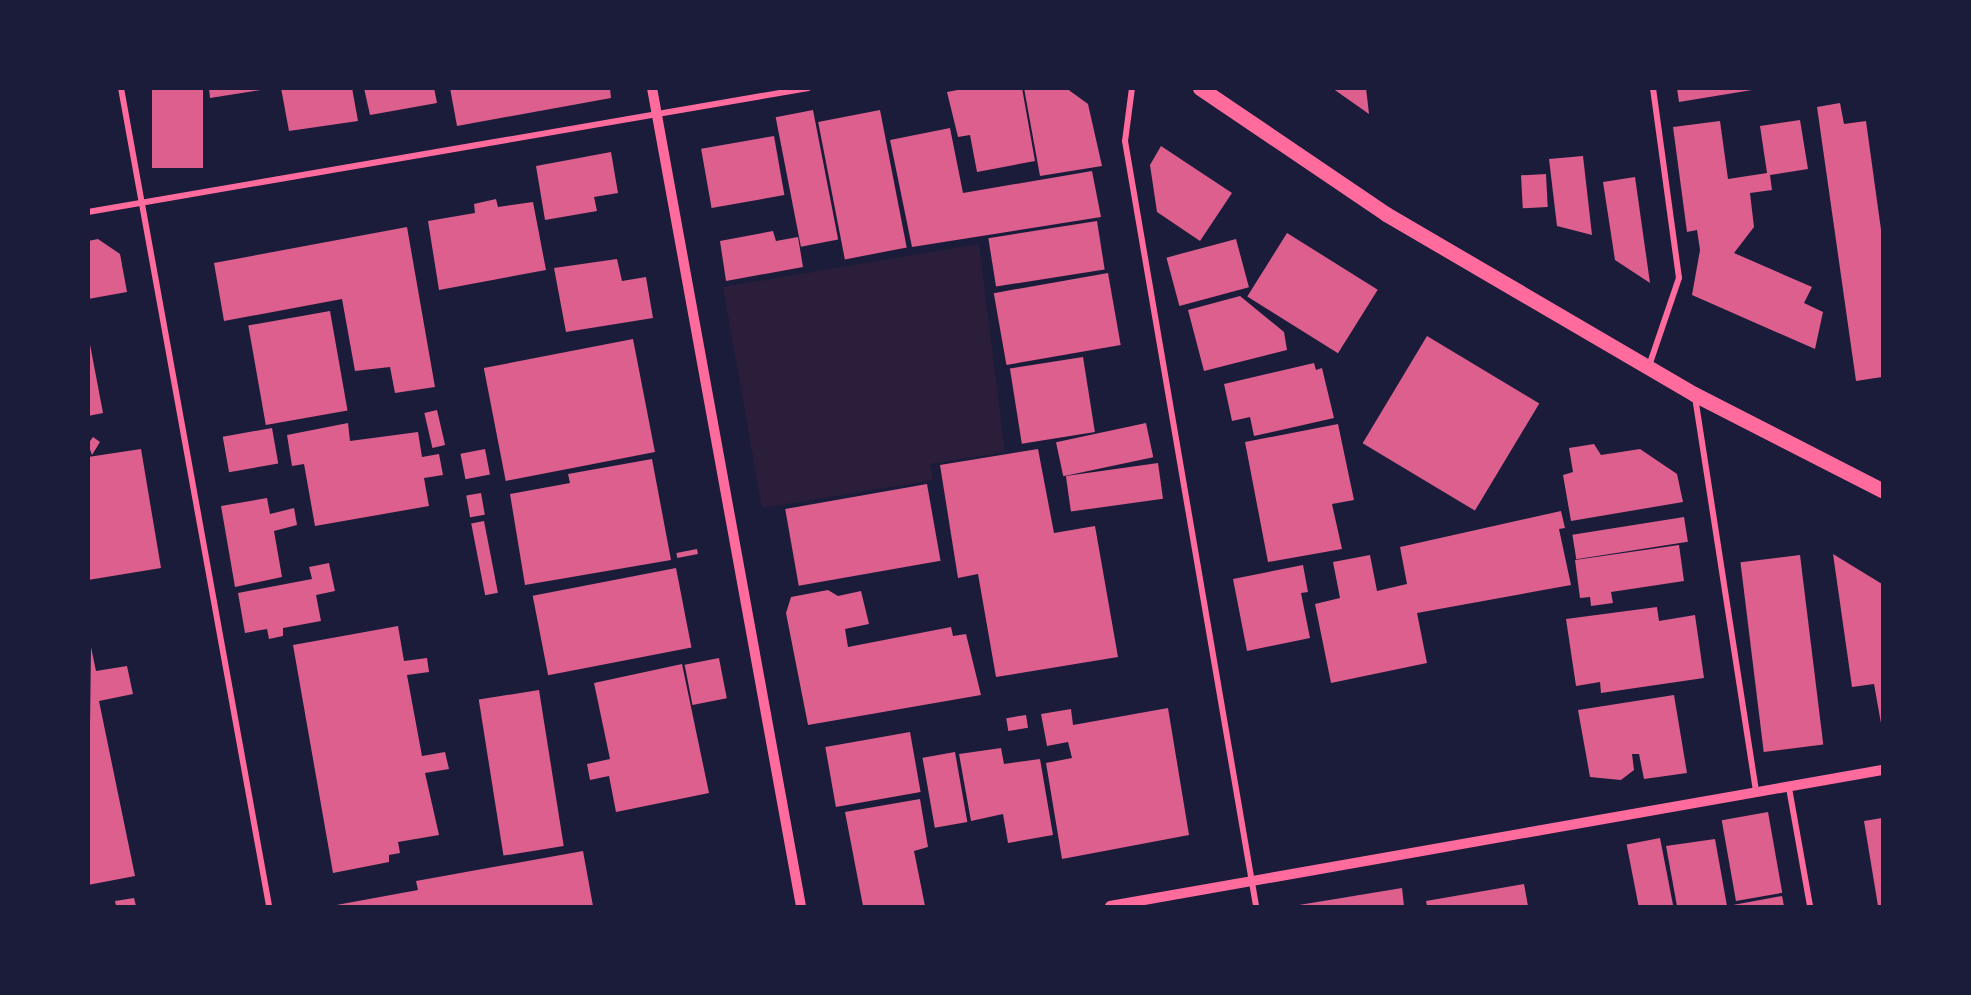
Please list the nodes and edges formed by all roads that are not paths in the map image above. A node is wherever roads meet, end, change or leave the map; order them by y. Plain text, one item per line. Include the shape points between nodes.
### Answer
1 (121, 88) edge
2 (652, 88) edge
3 (808, 88) edge
4 (1132, 88) edge
5 (1200, 88) edge
6 (1653, 88) edge
7 (657, 114) junction
8 (141, 204) junction
9 (88, 212) edge
10 (1649, 367) junction
11 (1694, 394) junction
12 (1882, 490) edge
13 (1882, 770) edge
14 (1789, 788) junction
15 (1756, 794) junction
16 (1252, 883) junction
17 (269, 906) edge
18 (801, 906) edge
19 (1110, 906) edge
20 (1256, 906) edge
21 (1810, 906) edge

1 - 8 street
2 - 7 street
3 - 7 street
4 - 16 street via 1125,141
5 - 10 main road via 1386,214
6 - 10 street via 1679,278
7 - 8 street
7 - 18 street
8 - 9 street
8 - 17 street
10 - 11 main road
11 - 12 main road
11 - 15 street
13 - 14 street
14 - 15 street
14 - 21 street
15 - 16 street
16 - 19 street
16 - 20 street

